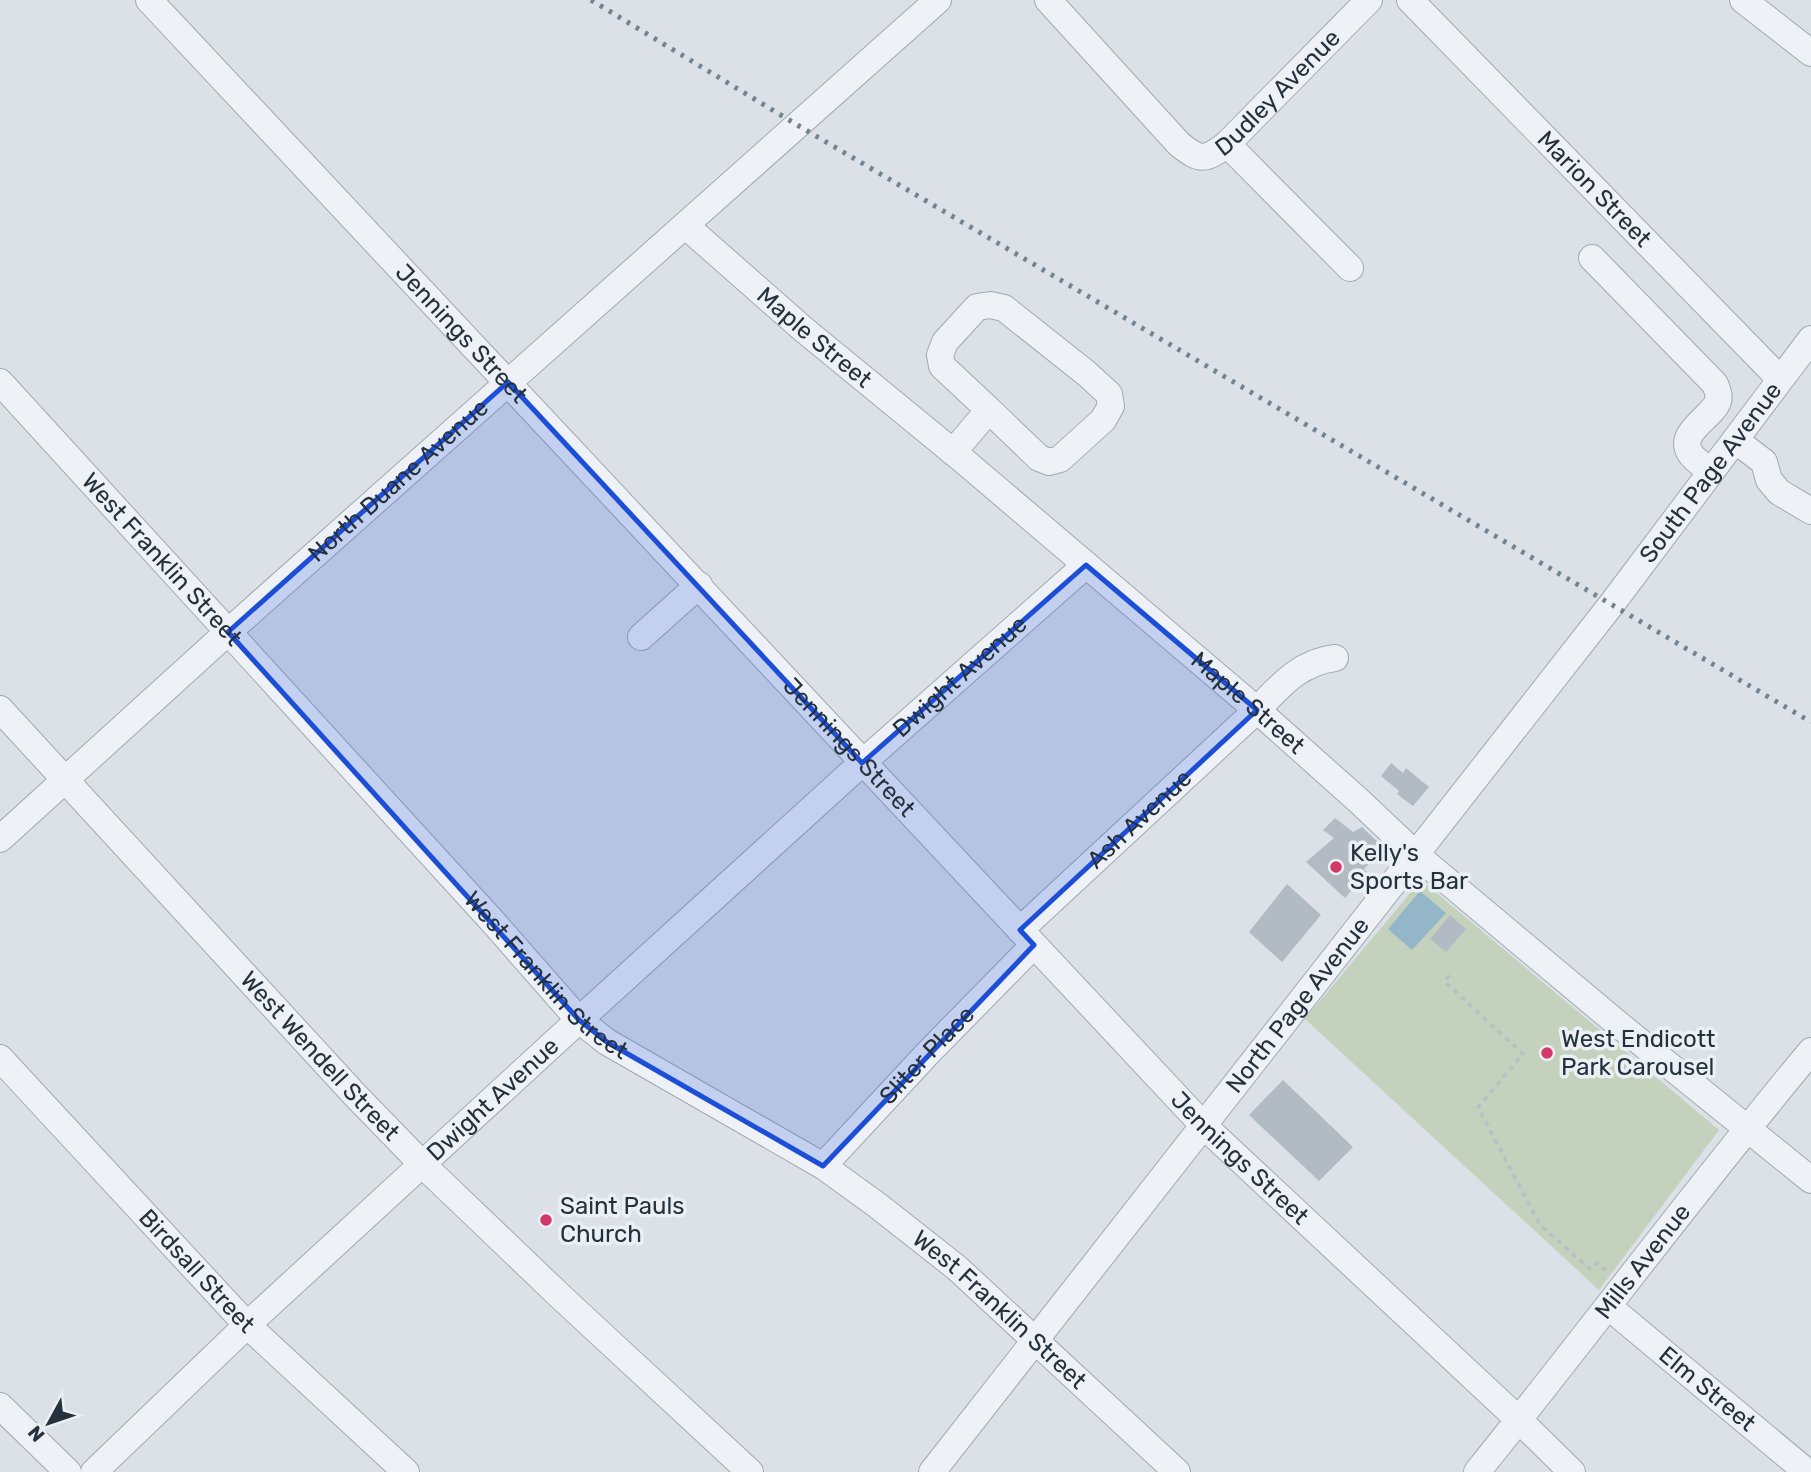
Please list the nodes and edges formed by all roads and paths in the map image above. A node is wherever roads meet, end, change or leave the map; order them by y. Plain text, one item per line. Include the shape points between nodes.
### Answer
1 (149, 0) edge
2 (938, 0) edge
3 (1048, 0) edge
4 (1369, 0) edge
5 (1410, 0) edge
6 (1743, 0) edge
7 (1811, 53) edge
8 (1227, 144) junction
9 (685, 226) junction
10 (1592, 258) dead end
11 (1350, 268) dead end
12 (1811, 339) edge
13 (1780, 379) junction
14 (0, 382) edge
15 (508, 382) junction
16 (989, 410) junction
17 (1735, 440) junction
18 (953, 452) junction
19 (1711, 471) junction
20 (1811, 511) edge
21 (1086, 565) junction
22 (699, 586) junction
23 (1611, 605) joint
24 (228, 632) junction
25 (641, 637) dead end
26 (1335, 658) dead end
27 (0, 709) edge
28 (1258, 710) junction
29 (862, 763) junction
30 (65, 780) junction
31 (0, 839) edge
32 (1415, 854) junction
33 (1027, 938) junction
34 (1449, 975) dead end
35 (579, 1020) junction
36 (1811, 1051) edge
37 (0, 1058) edge
38 (1203, 1125) junction
39 (1747, 1128) junction
40 (423, 1165) junction
41 (823, 1166) junction
42 (1811, 1180) edge
43 (1606, 1270) dead end
44 (1609, 1307) junction
45 (247, 1325) junction
46 (1035, 1340) junction
47 (0, 1406) edge
48 (1519, 1420) junction
49 (68, 1472) edge
50 (94, 1472) edge
51 (406, 1472) edge
52 (750, 1472) edge
53 (932, 1472) edge
54 (1177, 1472) edge
55 (1477, 1472) edge
56 (1572, 1472) edge
57 (1807, 1472) edge

1 - 15 street, Jennings Street
2 - 9 street, North Duane Avenue
3 - 8 street, Dudley Avenue via 1178,144 1202,158
4 - 8 street, Dudley Avenue
5 - 13 street, Marion Street
6 - 7 street
8 - 11 street
9 - 15 street, North Duane Avenue
9 - 18 street, Maple Street
10 - 19 street via 1716,384 1718,401 1691,433 1687,447
12 - 13 street, South Page Avenue
13 - 17 street, South Page Avenue
14 - 24 street, West Franklin Street
15 - 22 street, Jennings Street
15 - 24 street, North Duane Avenue
16 - 16 street via 942,366 940,355 944,342 977,307 990,305 1004,308 1086,373 1110,394 1111,406 1103,420 1060,459 1049,462 1039,458
16 - 18 street
17 - 19 street, South Page Avenue
17 - 20 street via 1764,462 1769,481 1779,492
18 - 21 street, Maple Street
19 - 23 street, South Page Avenue
21 - 28 street, Maple Street
21 - 29 street, Dwight Avenue
22 - 25 street
22 - 29 street, Jennings Street
23 - 32 street, North Page Avenue
24 - 30 street, North Duane Avenue
24 - 35 street, West Franklin Street
26 - 28 street, Ash Avenue via 1322,659 1287,678
27 - 30 street, West Wendell Street
28 - 32 street, Maple Street
28 - 33 street, Ash Avenue
29 - 33 street, Jennings Street
29 - 35 street, Dwight Avenue
30 - 31 street, North Duane Avenue
30 - 40 street, West Wendell Street
32 - 38 street, North Page Avenue
32 - 39 street, Maple Street
33 - 38 street, Jennings Street
33 - 41 street, Sliter Place
34 - 43 path via 1445,982 1523,1054 1478,1107 1540,1225 1590,1269 1597,1263
35 - 40 street, Dwight Avenue
35 - 41 street, West Franklin Street via 607,1042
36 - 39 street, Mills Avenue
37 - 45 street, Birdsall Street
38 - 46 street, North Page Avenue
38 - 48 street, Jennings Street
39 - 42 street, Maple Street
39 - 44 street, Mills Avenue
40 - 45 street, Dwight Avenue
40 - 52 street, West Wendell Street
41 - 46 street, West Franklin Street via 957,1268
44 - 48 street, Mills Avenue
44 - 57 street, Elm Street
45 - 50 street, Dwight Avenue
45 - 51 street, Birdsall Street
46 - 53 street, North Page Avenue
46 - 54 street, West Franklin Street
47 - 49 street
48 - 55 street, Mills Avenue
48 - 56 street, Jennings Street

